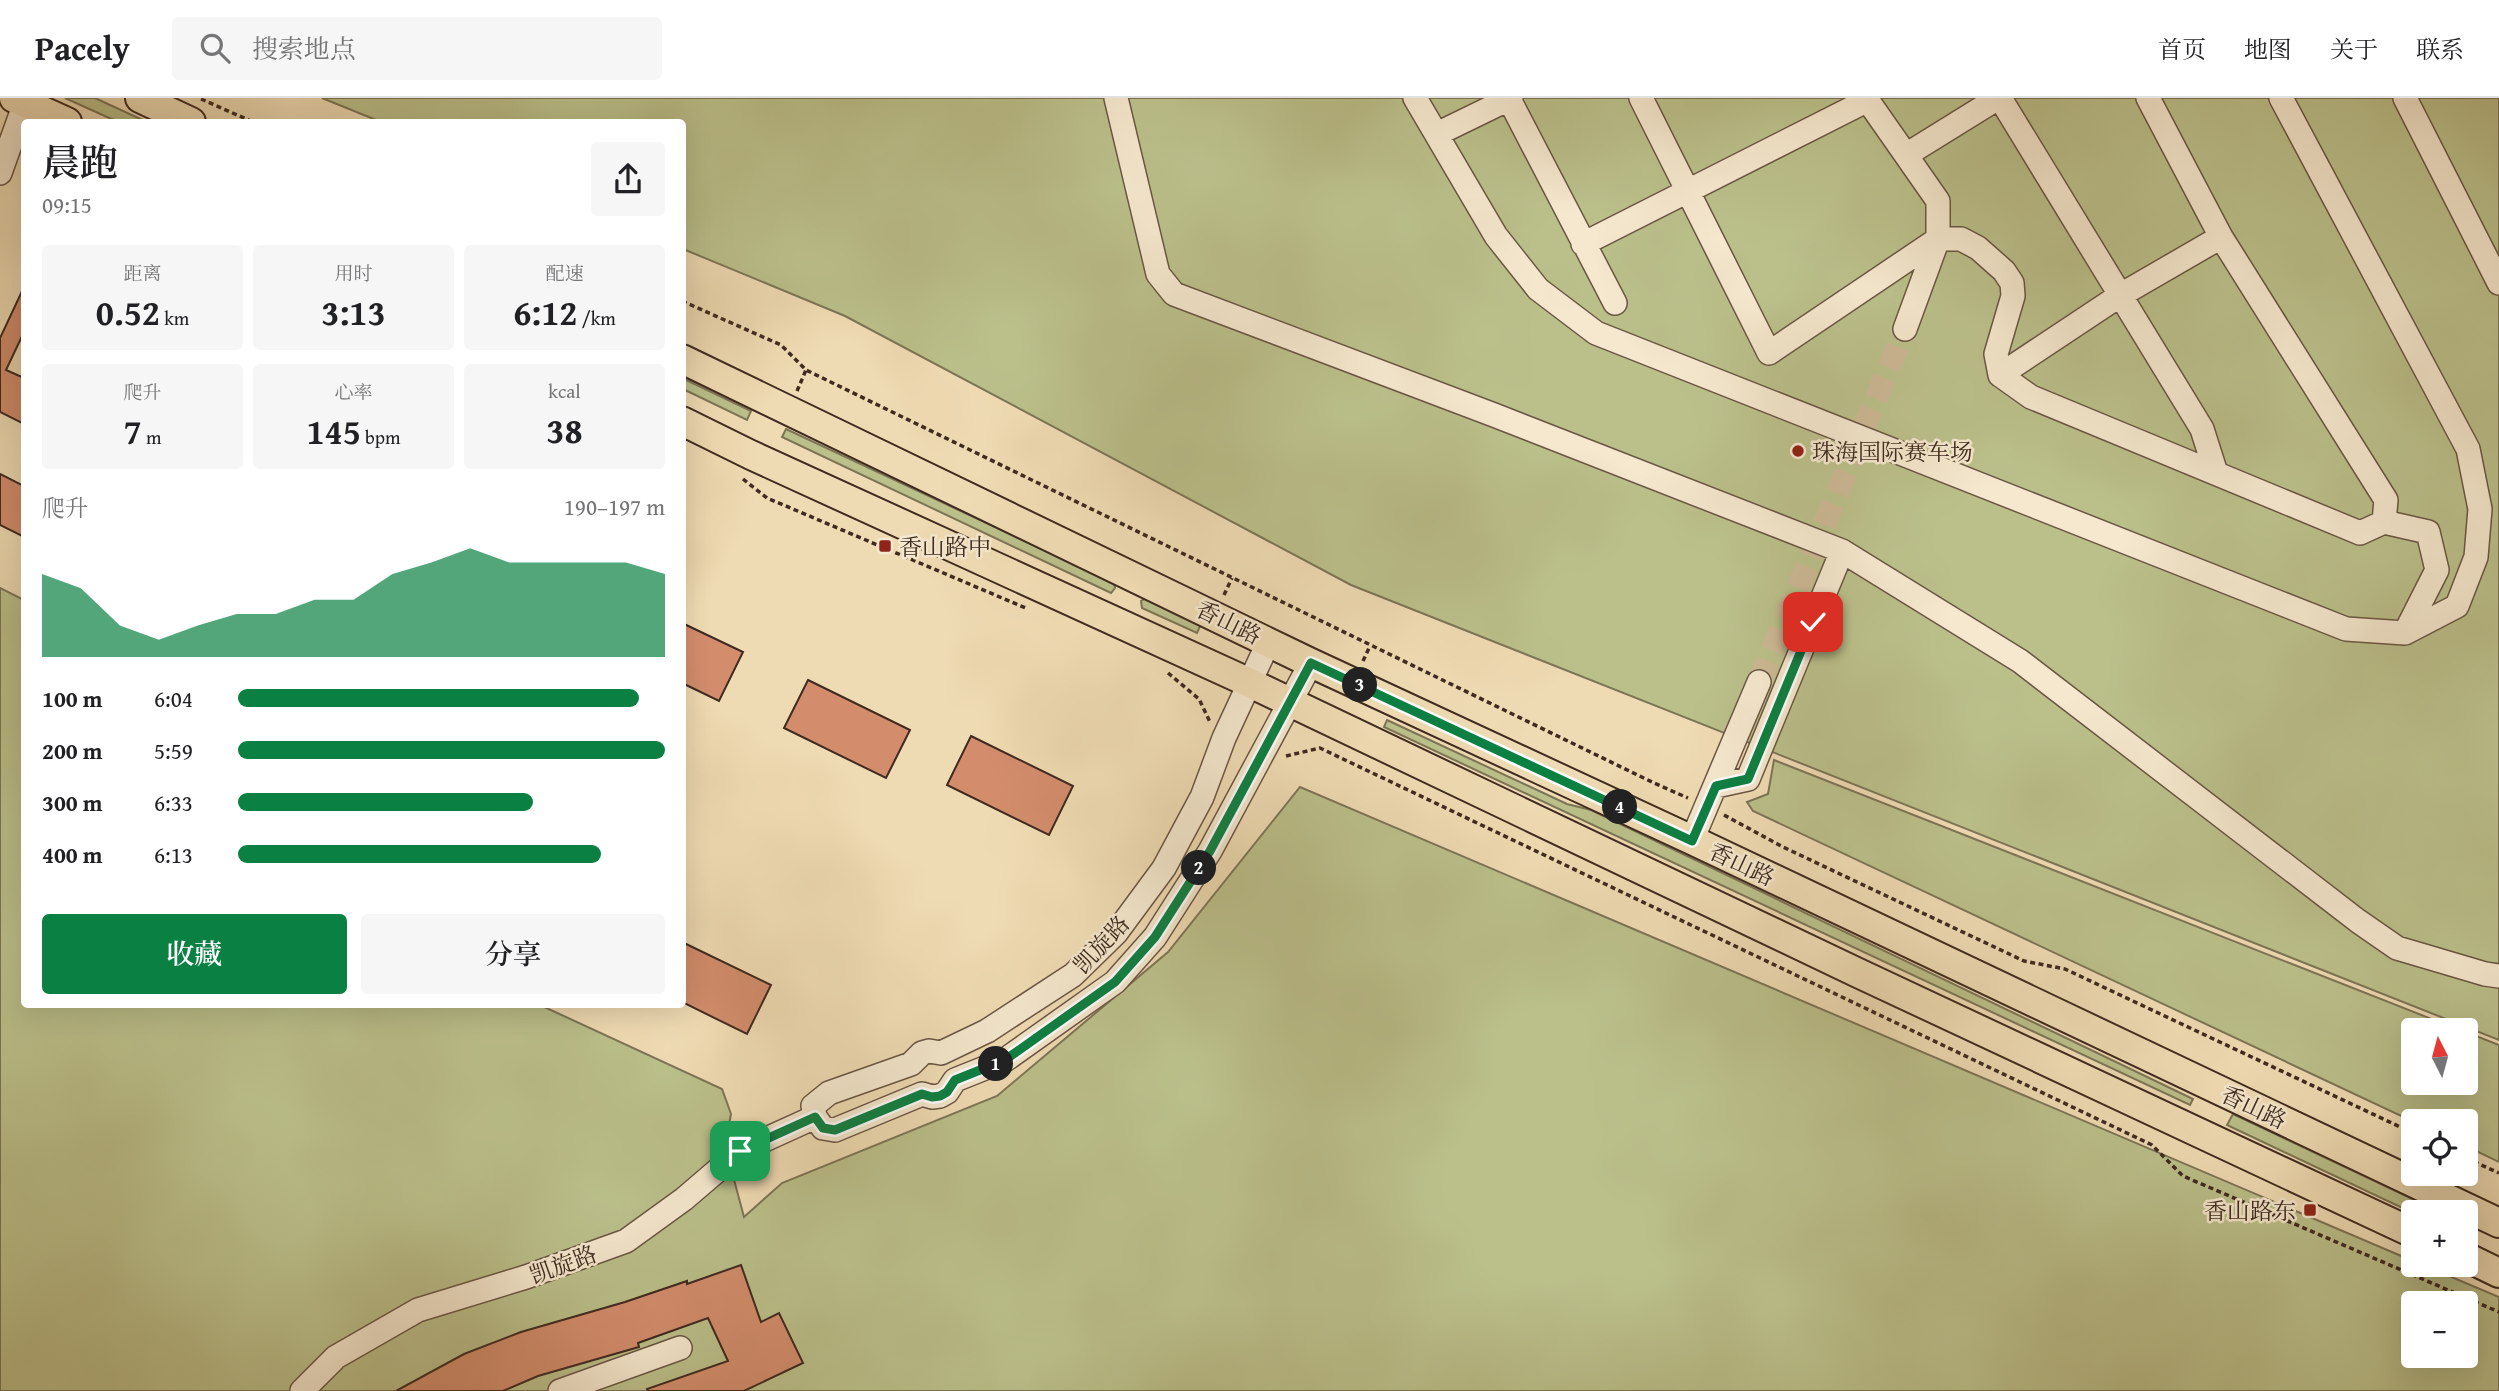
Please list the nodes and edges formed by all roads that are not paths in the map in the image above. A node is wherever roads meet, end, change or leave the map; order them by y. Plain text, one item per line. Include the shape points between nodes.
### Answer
1 (140, 98) edge
2 (1116, 98) edge
3 (1415, 98) edge
4 (1510, 98) edge
5 (1641, 98) edge
6 (1999, 98) edge
7 (2148, 98) edge
8 (2281, 98) edge
9 (2405, 98) edge
10 (1867, 99) edge
11 (19, 101) edge
12 (60, 119) edge
13 (185, 119) edge
14 (1437, 134) junction
15 (1906, 155) junction
16 (0, 173) edge
17 (1688, 192) junction
18 (2221, 237) junction
19 (1938, 239) junction
20 (1583, 244) junction
21 (2499, 283) edge
22 (2119, 296) junction
23 (1615, 303) dead end
24 (1905, 329) tunnel mouth
25 (686, 361) edge
26 (2000, 375) junction
27 (686, 423) edge
28 (2216, 473) junction
29 (2384, 522) junction
30 (1842, 551) junction
31 (2405, 633) junction
32 (1269, 641) junction
33 (1311, 663) junction
34 (1759, 682) tunnel mouth
35 (1250, 683) junction
36 (1290, 702) junction
37 (1716, 786) junction
38 (1692, 841) junction
39 (2499, 976) edge
40 (941, 1053) junction
41 (911, 1064) junction
42 (955, 1080) junction
43 (922, 1094) junction
44 (815, 1117) junction
45 (2499, 1223) edge
46 (2401, 1227) edge
47 (2478, 1263) edge
48 (2499, 1273) edge
49 (680, 1348) dead end
50 (302, 1391) edge
51 (560, 1391) edge

1 - 13 main road
2 - 30 street via 1158,274 1174,294
3 - 14 street
4 - 14 street
4 - 20 street
5 - 17 street
6 - 15 street
6 - 22 street
7 - 18 street
8 - 31 street via 2468,449 2480,509 2476,557 2457,606
9 - 21 street
10 - 15 street
10 - 17 street
11 - 12 main road
11 - 16 street
14 - 31 street via 1496,236 1538,289 1596,333 2346,629
15 - 19 street via 1938,201
17 - 19 street via 1769,353
17 - 20 street
18 - 22 street
18 - 29 street via 2386,500
19 - 24 street
19 - 26 street via 1961,239 1978,248 2012,283 2013,296 1996,354
20 - 23 street
22 - 26 street
22 - 28 street via 2202,429
25 - 32 main road, 香山路
26 - 28 street via 2031,397
27 - 35 main road, 香山路
28 - 29 street via 2360,533
29 - 31 street via 2428,532 2437,570
30 - 37 street via 1748,779
30 - 39 street via 2020,661 2397,948
32 - 33 main road, 香山路
32 - 35 street, 凯旋路
33 - 36 street, 凯旋路
33 - 38 main road, 香山路
34 - 37 street
35 - 36 main road, 香山路
35 - 40 street, 凯旋路 via 1202,797 1171,856 1116,933 1073,975 1041,997
36 - 42 street, 凯旋路 via 1210,851 1155,937 1115,982 1077,1010 1005,1060
36 - 46 main road, 香山路
37 - 38 street
38 - 45 main road, 香山路
40 - 41 street, 凯旋路 via 922,1053
40 - 42 street via 950,1059
41 - 43 street via 909,1079
41 - 44 street, 凯旋路 via 829,1093 813,1106
42 - 43 street, 凯旋路 via 940,1096
43 - 44 street, 凯旋路 via 835,1130 823,1128
44 - 50 street, 凯旋路 via 740,1151 626,1241 418,1310 336,1357
47 - 48 main road
49 - 51 street

